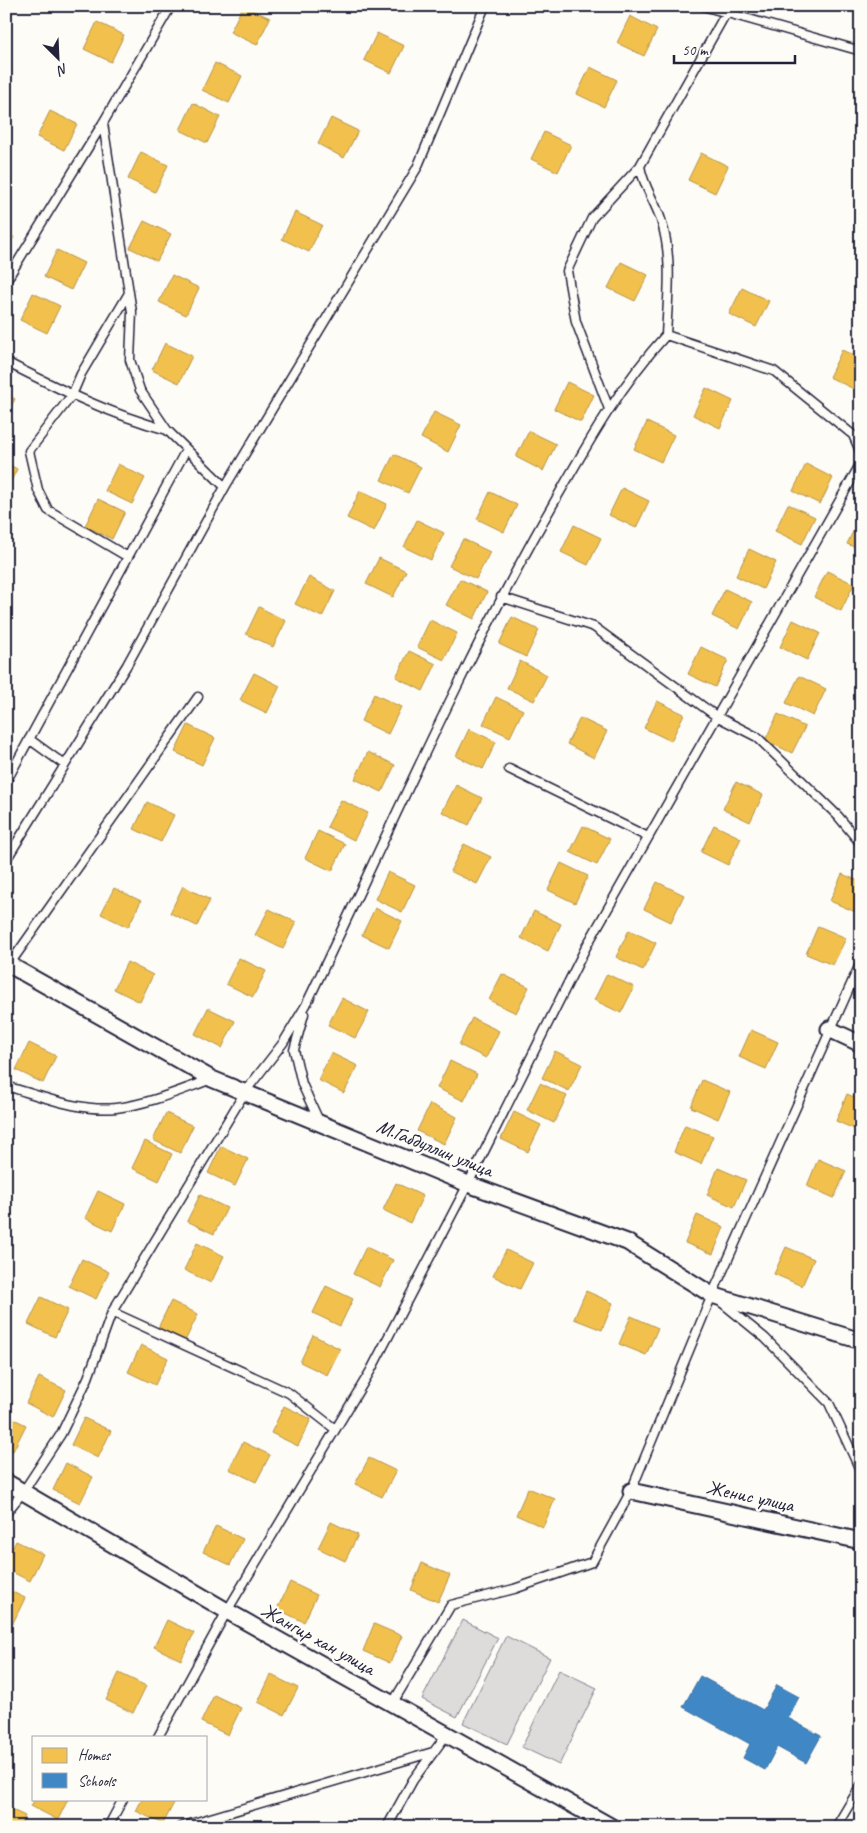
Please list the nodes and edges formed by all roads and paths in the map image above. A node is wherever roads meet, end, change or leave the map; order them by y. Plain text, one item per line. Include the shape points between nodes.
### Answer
1 (171, 6) edge
2 (485, 6) edge
3 (703, 6) edge
4 (726, 13) junction
5 (861, 51) edge
6 (103, 123) junction
7 (640, 166) junction
8 (6, 280) edge
9 (129, 293) junction
10 (666, 335) junction
11 (6, 362) edge
12 (72, 395) junction
13 (609, 409) junction
14 (167, 430) junction
15 (186, 450) junction
16 (861, 453) edge
17 (861, 463) edge
18 (224, 487) junction
19 (128, 556) junction
20 (501, 597) junction
21 (198, 697) dead end
22 (716, 716) junction
23 (29, 740) junction
24 (65, 765) junction
25 (509, 769) dead end
26 (6, 782) edge
27 (648, 837) junction
28 (861, 844) edge
29 (6, 860) edge
30 (861, 962) edge
31 (8, 964) edge
32 (306, 1005) junction
33 (830, 1029) junction
34 (861, 1044) edge
35 (212, 1079) junction
36 (6, 1086) edge
37 (245, 1092) junction
38 (320, 1123) junction
39 (468, 1184) junction
40 (712, 1295) junction
41 (112, 1312) junction
42 (861, 1341) edge
43 (335, 1429) junction
44 (861, 1472) edge
45 (6, 1482) edge
46 (631, 1491) junction
47 (24, 1492) junction
48 (6, 1513) edge
49 (861, 1541) edge
50 (227, 1611) junction
51 (392, 1704) junction
52 (447, 1734) junction
53 (159, 1736) edge
54 (433, 1752) junction
55 (861, 1785) edge
56 (122, 1800) edge
57 (108, 1827) edge
58 (180, 1827) edge
59 (387, 1827) edge
60 (612, 1827) edge
61 (836, 1827) edge

1 - 6 lane
2 - 18 lane via 417,168
3 - 4 lane
4 - 5 lane
4 - 7 lane
6 - 8 lane
6 - 9 lane
7 - 10 lane via 642,180 661,219 670,257
7 - 13 lane via 592,218 567,271 576,322
9 - 12 lane
9 - 14 lane via 132,312 130,360 140,390
10 - 13 lane via 636,367
10 - 16 lane via 774,371 853,435
11 - 12 lane
12 - 14 lane via 122,417
12 - 19 lane via 30,451 38,490 48,510
13 - 20 lane
14 - 15 lane
15 - 18 lane
15 - 19 lane
17 - 22 lane
18 - 24 lane via 127,664
19 - 23 lane
20 - 22 lane via 594,627
20 - 32 lane
21 - 31 lane
22 - 27 lane
22 - 28 lane via 757,737 838,816
23 - 24 lane
23 - 26 lane
24 - 29 lane
25 - 27 lane
27 - 39 lane via 586,947
30 - 33 lane
31 - 35 street, М.Габдуллин улица
32 - 37 lane via 283,1044
32 - 38 lane via 294,1050 302,1084
33 - 34 street
33 - 40 lane
35 - 36 lane via 171,1094 115,1108 73,1105
35 - 37 street, М.Габдуллин улица
37 - 38 street, М.Габдуллин улица
37 - 41 lane
38 - 39 street, М.Габдуллин улица
39 - 40 street, М.Габдуллин улица via 627,1242
39 - 43 lane via 371,1370
40 - 42 street, М.Габдуллин улица
40 - 44 lane via 765,1338 829,1403
40 - 46 lane
41 - 43 lane via 289,1393
41 - 47 lane via 88,1378 61,1434
43 - 50 lane
45 - 47 street, Жангир хан улица
46 - 49 street, Женис улица
46 - 51 lane via 592,1562 514,1589 451,1605
47 - 48 lane
47 - 50 street, Жангир хан улица
50 - 51 street, Жангир хан улица
50 - 53 lane
51 - 52 street, Жангир хан улица
52 - 54 lane
52 - 60 street, Жангир хан улица
54 - 58 lane
54 - 59 lane
55 - 61 lane
56 - 57 lane

